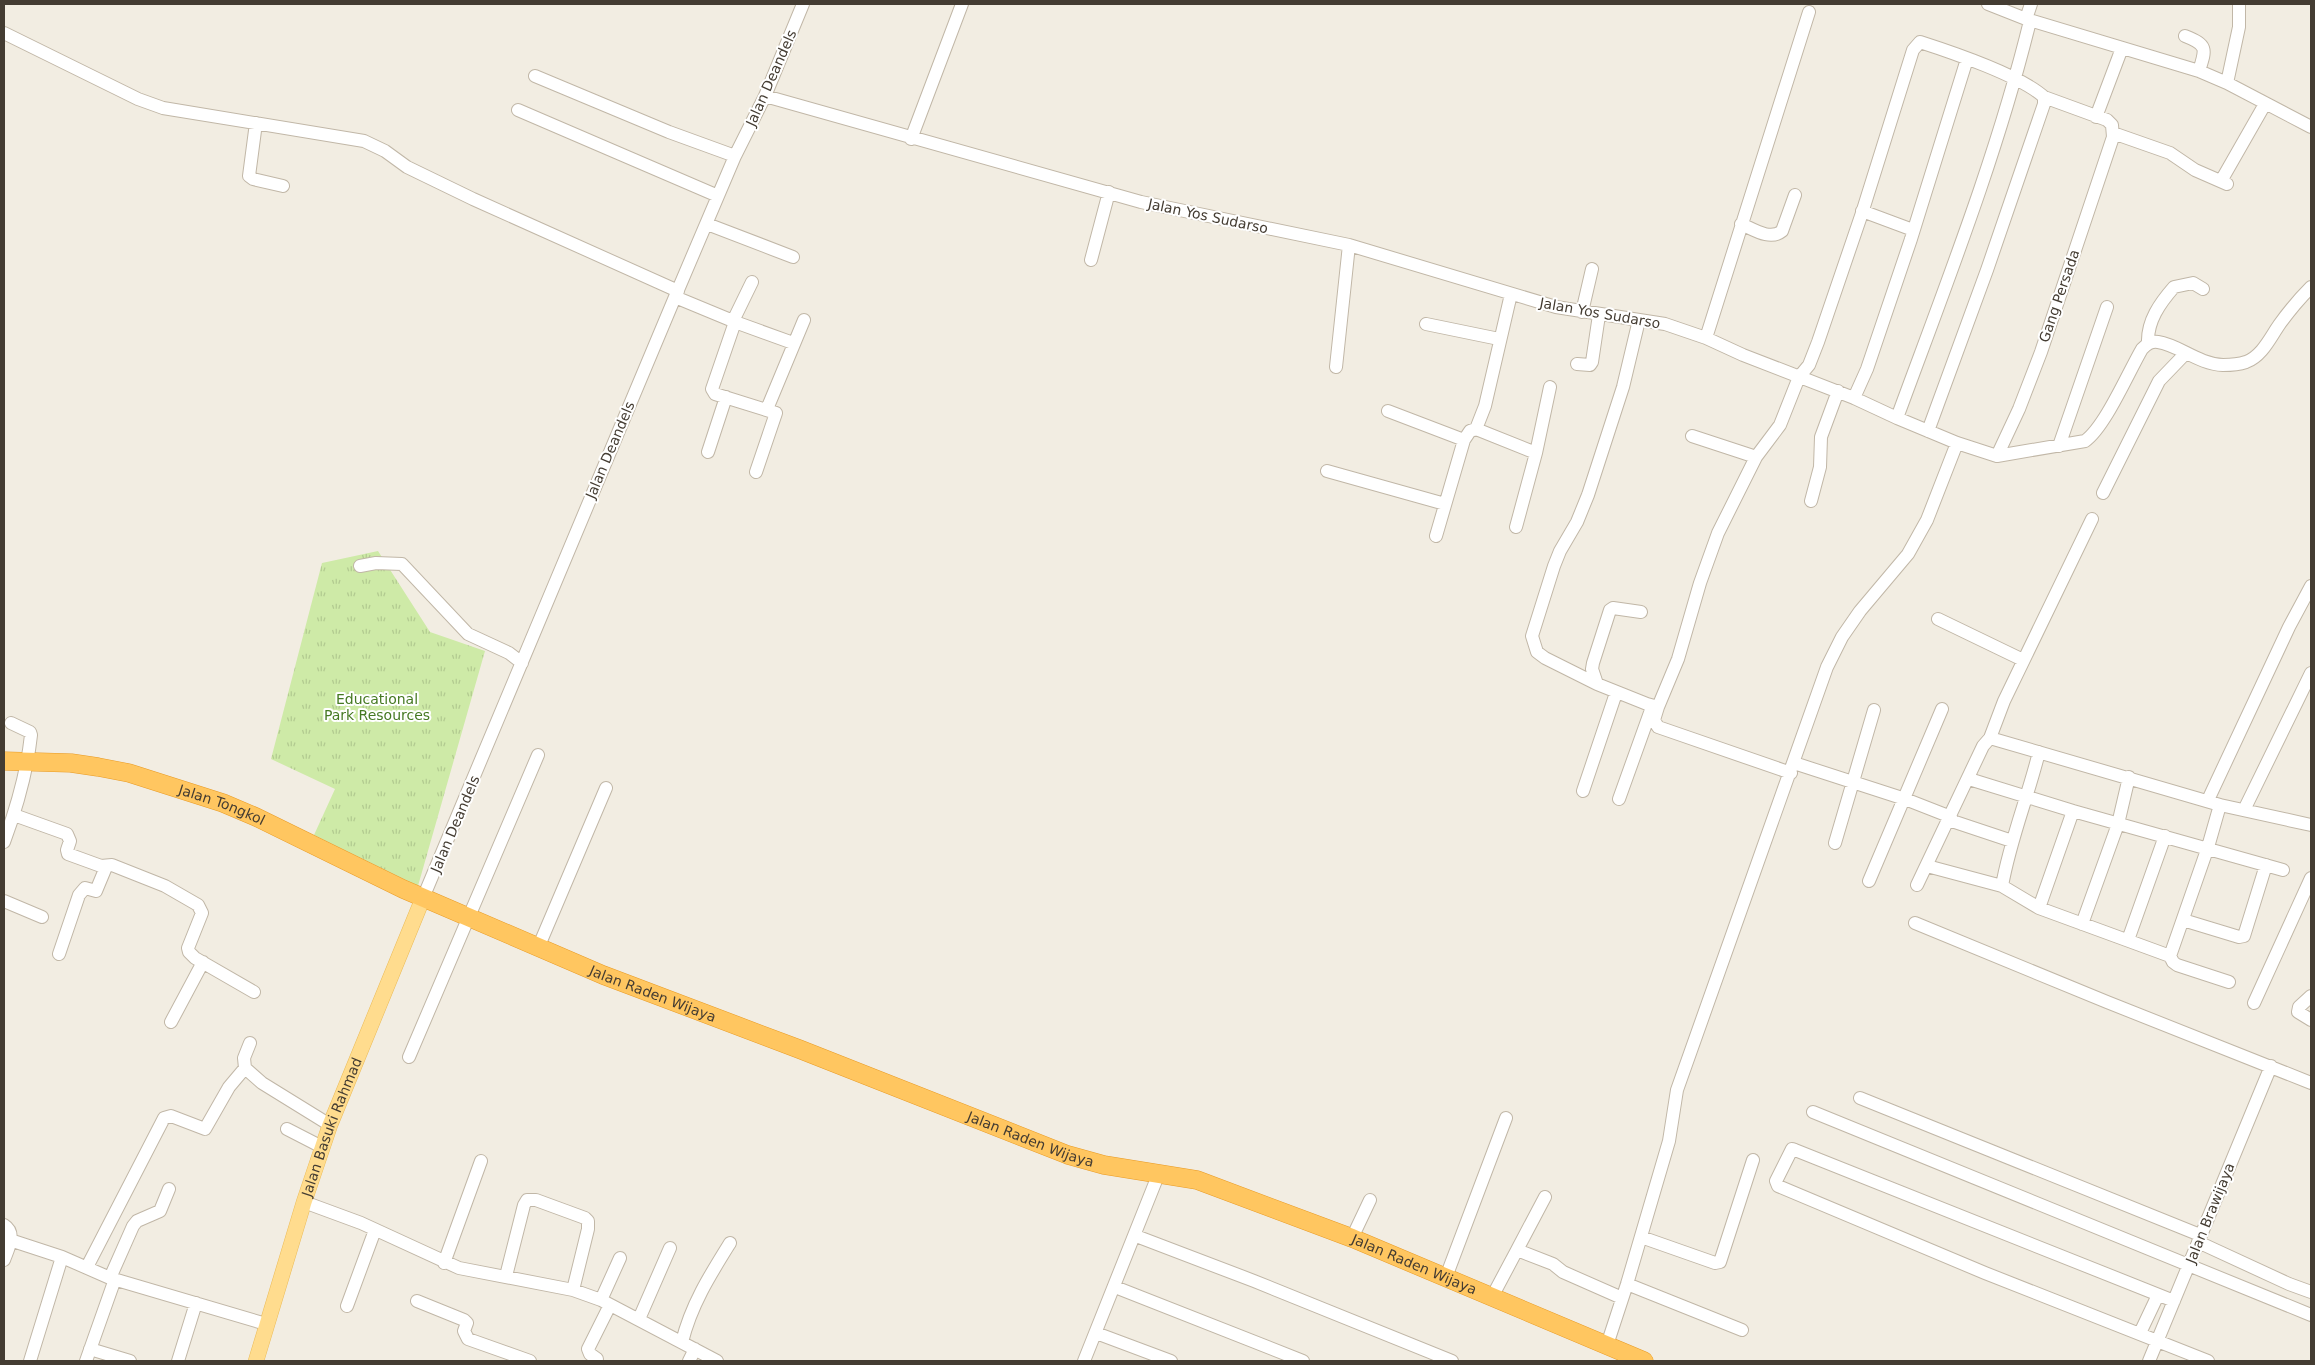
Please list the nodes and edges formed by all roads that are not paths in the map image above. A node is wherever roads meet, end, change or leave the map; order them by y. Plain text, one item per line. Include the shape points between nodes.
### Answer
1 (803, 4) edge
2 (962, 4) edge
3 (1988, 4) edge
4 (2031, 4) edge
5 (2239, 4) edge
6 (1809, 12) dead end
7 (2028, 20) junction
8 (4, 33) edge
9 (2185, 36) dead end
10 (2122, 48) junction
11 (1967, 59) junction
12 (2199, 72) junction
13 (535, 76) dead end
14 (2016, 80) junction
15 (2227, 83) junction
16 (765, 96) junction
17 (2044, 97) junction
18 (2265, 104) junction
19 (518, 110) dead end
20 (2096, 117) junction
21 (256, 123) junction
22 (2311, 127) edge
23 (2113, 133) junction
24 (912, 139) junction
25 (735, 156) junction
26 (283, 186) dead end
27 (1109, 192) junction
28 (1795, 195) dead end
29 (718, 196) junction
30 (1861, 215) junction
31 (707, 224) junction
32 (1741, 224) junction
33 (1912, 234) junction
34 (1349, 245) junction
35 (793, 257) dead end
36 (1092, 260) dead end
37 (1592, 269) dead end
38 (752, 282) dead end
39 (2311, 287) edge
40 (2203, 289) dead end
41 (677, 294) junction
42 (1511, 294) junction
43 (2107, 307) dead end
44 (1582, 312) junction
45 (1599, 315) junction
46 (804, 320) dead end
47 (1639, 320) junction
48 (734, 321) junction
49 (1426, 324) dead end
50 (1706, 338) junction
51 (1499, 339) junction
52 (793, 342) junction
53 (2148, 343) junction
54 (2185, 354) junction
55 (1577, 364) dead end
56 (1336, 367) dead end
57 (1799, 377) junction
58 (1550, 387) dead end
59 (1838, 392) junction
60 (726, 397) junction
61 (1854, 398) junction
62 (767, 409) junction
63 (1388, 412) dead end
64 (1897, 418) junction
65 (1476, 429) junction
66 (1928, 431) junction
67 (1692, 436) dead end
68 (1464, 440) junction
69 (1957, 443) junction
70 (2059, 446) junction
71 (708, 452) dead end
72 (1536, 453) junction
73 (1997, 456) junction
74 (1756, 457) junction
75 (1327, 471) dead end
76 (756, 472) dead end
77 (2102, 493) dead end
78 (1811, 501) dead end
79 (1445, 504) junction
80 (2092, 518) dead end
81 (1516, 527) dead end
82 (1436, 536) dead end
83 (360, 566) dead end
84 (2311, 586) edge
85 (1641, 612) dead end
86 (1938, 619) dead end
87 (2023, 660) junction
88 (523, 661) junction
89 (2311, 673) edge
90 (1597, 684) junction
91 (1616, 693) junction
92 (1655, 706) junction
93 (1874, 710) dead end
94 (1942, 710) dead end
95 (11, 723) dead end
96 (1990, 738) junction
97 (2040, 752) junction
98 (538, 755) dead end
99 (4, 761) edge
100 (28, 763) junction
101 (1792, 768) junction
102 (2129, 777) junction
103 (1969, 779) junction
104 (1852, 782) junction
105 (606, 788) dead end
106 (1583, 791) dead end
107 (2028, 797) junction
108 (1619, 799) dead end
109 (1905, 799) junction
110 (2214, 802) junction
111 (2244, 810) junction
112 (2074, 811) junction
113 (14, 815) junction
114 (1950, 818) junction
115 (2118, 824) junction
116 (2311, 825) edge
117 (2165, 836) junction
118 (2012, 841) junction
119 (4, 842) edge
120 (1835, 843) dead end
121 (2208, 848) junction
122 (2266, 865) junction
123 (106, 866) junction
124 (1926, 866) junction
125 (2283, 870) dead end
126 (2311, 878) edge
127 (1869, 881) dead end
128 (1917, 885) dead end
129 (2002, 886) junction
130 (423, 898) junction
131 (4, 901) edge
132 (2039, 908) junction
133 (42, 917) dead end
134 (469, 917) junction
135 (2183, 920) junction
136 (1915, 923) dead end
137 (2082, 924) junction
138 (2128, 940) junction
139 (538, 948) junction
140 (59, 954) dead end
141 (2170, 956) junction
142 (203, 962) junction
143 (2229, 982) dead end
144 (254, 992) dead end
145 (2311, 996) edge
146 (2254, 1004) dead end
147 (2311, 1020) edge
148 (171, 1022) dead end
149 (250, 1043) dead end
150 (409, 1057) dead end
151 (2271, 1066) junction
152 (245, 1068) junction
153 (2311, 1083) edge
154 (1860, 1098) dead end
155 (1812, 1112) dead end
156 (1506, 1118) dead end
157 (330, 1125) junction
158 (287, 1129) dead end
159 (322, 1147) junction
160 (1753, 1160) dead end
161 (481, 1161) dead end
162 (1159, 1173) junction
163 (169, 1189) dead end
164 (1545, 1197) dead end
165 (1370, 1200) dead end
166 (304, 1202) junction
167 (4, 1225) edge
168 (375, 1230) junction
169 (1136, 1236) junction
170 (1640, 1236) junction
171 (1352, 1238) junction
172 (2199, 1239) junction
173 (10, 1240) junction
174 (730, 1243) dead end
175 (670, 1248) dead end
176 (1517, 1250) junction
177 (62, 1257) junction
178 (620, 1258) dead end
179 (4, 1260) edge
180 (444, 1263) junction
181 (2189, 1266) junction
182 (87, 1267) junction
183 (506, 1276) junction
184 (1446, 1277) junction
185 (112, 1279) junction
186 (1628, 1284) junction
187 (1115, 1287) junction
188 (573, 1290) junction
189 (2311, 1292) edge
190 (2158, 1295) junction
191 (1492, 1297) junction
192 (1622, 1298) junction
193 (417, 1301) dead end
194 (2174, 1301) junction
195 (196, 1302) junction
196 (606, 1303) junction
197 (347, 1306) dead end
198 (2311, 1315) edge
199 (639, 1319) junction
200 (266, 1324) junction
201 (1742, 1330) dead end
202 (1096, 1333) junction
203 (2140, 1333) junction
204 (2158, 1341) junction
205 (682, 1342) junction
206 (1607, 1345) junction
207 (90, 1348) junction
208 (695, 1349) junction
209 (598, 1360) edge
210 (30, 1361) edge
211 (86, 1361) edge
212 (130, 1361) edge
213 (178, 1361) edge
214 (256, 1361) edge
215 (530, 1361) edge
216 (689, 1361) edge
217 (716, 1361) edge
218 (1084, 1361) edge
219 (1171, 1361) edge
220 (1303, 1361) edge
221 (1452, 1361) edge
222 (1644, 1361) edge
223 (2149, 1361) edge
224 (2208, 1361) edge

1 - 16 street, Jalan Deandels
2 - 24 street
3 - 7 street
4 - 7 street
5 - 15 street via 2239,27
6 - 32 street
7 - 10 street
7 - 14 street
8 - 21 street via 138,99 163,108
9 - 12 street via 2200,42 2205,51
10 - 12 street
10 - 20 street
11 - 14 street
11 - 30 street via 1920,42 1915,45
11 - 33 street
12 - 15 street
13 - 25 street
14 - 17 street
14 - 64 street
15 - 18 street
16 - 24 street, Jalan Yos Sudarso
16 - 25 street, Jalan Deandels
17 - 20 street
17 - 66 street via 1988,270
18 - 22 street
18 - 23 street via 2224,182 2195,170 2170,153
19 - 29 street
20 - 23 street via 2108,120
21 - 26 street via 249,176
21 - 41 street via 364,141 407,167 472,199
23 - 73 street, Gang Persada via 2020,409
24 - 27 street, Jalan Yos Sudarso
25 - 29 street, Jalan Deandels
27 - 34 street, Jalan Yos Sudarso via 1141,202
27 - 36 street
28 - 32 street via 1779,234 1770,236
29 - 31 street, Jalan Deandels
30 - 33 street
30 - 57 street via 1818,342 1809,365
31 - 35 street
31 - 41 street, Jalan Deandels
32 - 50 street
33 - 61 street via 1867,369
34 - 42 street, Jalan Yos Sudarso
34 - 56 street
37 - 44 street
38 - 48 street
39 - 54 street via 2263,348 2246,362 2212,364
40 - 53 street via 2193,283 2174,287 2148,329
41 - 48 street
41 - 88 street, Jalan Deandels
42 - 44 street, Jalan Yos Sudarso
42 - 51 street
43 - 70 street
44 - 45 street, Jalan Yos Sudarso
45 - 47 street, Jalan Yos Sudarso
45 - 55 street via 1592,362 1590,365
46 - 52 street
47 - 50 street, Jalan Yos Sudarso via 1665,324
47 - 90 street via 1623,387 1588,494 1554,566 1532,636 1537,652 1545,658
48 - 52 street
48 - 60 street via 712,389 715,394
49 - 51 street
50 - 57 street, Jalan Yos Sudarso
51 - 65 street via 1495,368
52 - 62 street
53 - 54 street via 2158,342
53 - 70 street, Jalan Yos Sudarso via 2092,436 2085,441
54 - 77 street via 2159,380
57 - 59 street, Jalan Yos Sudarso
57 - 74 street via 1780,424
58 - 72 street
59 - 61 street, Jalan Yos Sudarso
59 - 78 street via 1821,437 1820,467
60 - 62 street
60 - 71 street
61 - 64 street, Jalan Yos Sudarso
62 - 76 street via 775,411 776,416
63 - 68 street
64 - 66 street, Jalan Yos Sudarso
65 - 68 street via 1470,431
65 - 72 street
66 - 69 street, Jalan Yos Sudarso
67 - 74 street
68 - 79 street
69 - 73 street, Jalan Yos Sudarso
69 - 101 street via 1927,520 1912,546 1842,637 1827,668
70 - 73 street, Jalan Yos Sudarso
72 - 81 street
74 - 92 street via 1718,533 1678,659
75 - 79 street
79 - 82 street
80 - 87 street
83 - 88 street via 402,564 468,634
84 - 110 street via 2289,627
85 - 90 street via 1610,610 1593,663
86 - 87 street
87 - 96 street
88 - 130 street, Jalan Deandels
89 - 111 street
90 - 91 street
91 - 92 street
91 - 106 street
92 - 101 street via 1654,722 1658,727
92 - 108 street
93 - 104 street
94 - 109 street
95 - 100 street via 30,732
96 - 97 street
96 - 103 street via 1983,746
97 - 102 street
97 - 107 street
98 - 134 street
99 - 100 highway, Jalan Tongkol
100 - 113 street
100 - 130 highway, Jalan Tongkol via 89,765 223,803
101 - 104 street
101 - 170 street via 1677,1090 1668,1144
102 - 110 street
102 - 115 street
103 - 107 street
103 - 114 street
104 - 109 street
104 - 120 street
105 - 139 street
107 - 112 street
107 - 118 street
109 - 114 street
109 - 127 street
110 - 111 street
110 - 121 street
111 - 116 street
112 - 115 street
112 - 132 street
113 - 119 street
113 - 123 street via 67,834 70,841 68,854
114 - 118 street
114 - 124 street
115 - 117 street
115 - 137 street
117 - 121 street
117 - 138 street
118 - 129 street
121 - 122 street
121 - 135 street
122 - 125 street
122 - 135 street via 2244,936
123 - 140 street via 96,890 85,888 79,895
123 - 142 street via 112,865 165,886 198,905 201,919 188,948 191,955
124 - 128 street
124 - 129 street
126 - 146 street
129 - 132 street
130 - 134 highway, Jalan Raden Wijaya
130 - 157 main road, Jalan Basuki Rahmad
131 - 133 street
132 - 137 street
134 - 139 highway, Jalan Raden Wijaya
134 - 150 street
135 - 141 street
136 - 151 street
137 - 138 street
138 - 141 street
139 - 162 highway, Jalan Raden Wijaya via 1068,1155 1104,1165
141 - 143 street via 2177,965
142 - 144 street
142 - 148 street
145 - 147 street via 2298,1012
149 - 152 street via 244,1058
151 - 153 street
151 - 172 street, Jalan Brawijaya
152 - 157 street via 262,1083
152 - 182 street via 229,1087 204,1130 171,1116 164,1118
154 - 172 street
155 - 181 street
156 - 184 street
157 - 159 main road, Jalan Basuki Rahmad
158 - 159 street
159 - 166 main road, Jalan Basuki Rahmad
160 - 170 street via 1720,1262
161 - 180 street
162 - 169 street
162 - 171 highway, Jalan Raden Wijaya via 1197,1180
163 - 185 street via 160,1211 133,1226
164 - 176 street
165 - 171 street
166 - 168 street
166 - 200 main road, Jalan Basuki Rahmad
167 - 173 street via 10,1230
168 - 180 street
168 - 197 street
169 - 187 street
169 - 221 street
170 - 186 street
171 - 184 highway, Jalan Raden Wijaya
172 - 181 street, Jalan Brawijaya
172 - 189 street
173 - 177 street
173 - 179 street
174 - 205 street via 704,1284
175 - 199 street
176 - 191 street
176 - 192 street
177 - 182 street
177 - 210 street
178 - 196 street
180 - 183 street
181 - 194 street, Jalan Brawijaya
181 - 198 street
182 - 185 street
183 - 188 street
183 - 188 street via 524,1205 527,1200 536,1200 585,1218 588,1222
184 - 191 highway, Jalan Raden Wijaya
185 - 195 street
185 - 207 street
186 - 192 street
186 - 201 street
187 - 202 street
187 - 220 street
188 - 196 street
190 - 194 street
190 - 203 street
190 - 203 street via 1792,1149 1776,1181 1778,1186 1985,1273
191 - 206 highway, Jalan Raden Wijaya
192 - 206 street
193 - 215 street via 460,1318 466,1323 464,1331 468,1338
194 - 204 street, Jalan Brawijaya
195 - 200 street
195 - 213 street
196 - 199 street
196 - 209 street via 588,1349
199 - 205 street
200 - 214 main road, Jalan Basuki Rahmad
202 - 218 street
202 - 219 street
203 - 204 street
204 - 223 street, Jalan Brawijaya
204 - 224 street
205 - 208 street
206 - 222 highway, Jalan Raden Wijaya
207 - 211 street
207 - 212 street
208 - 216 street
208 - 217 street

